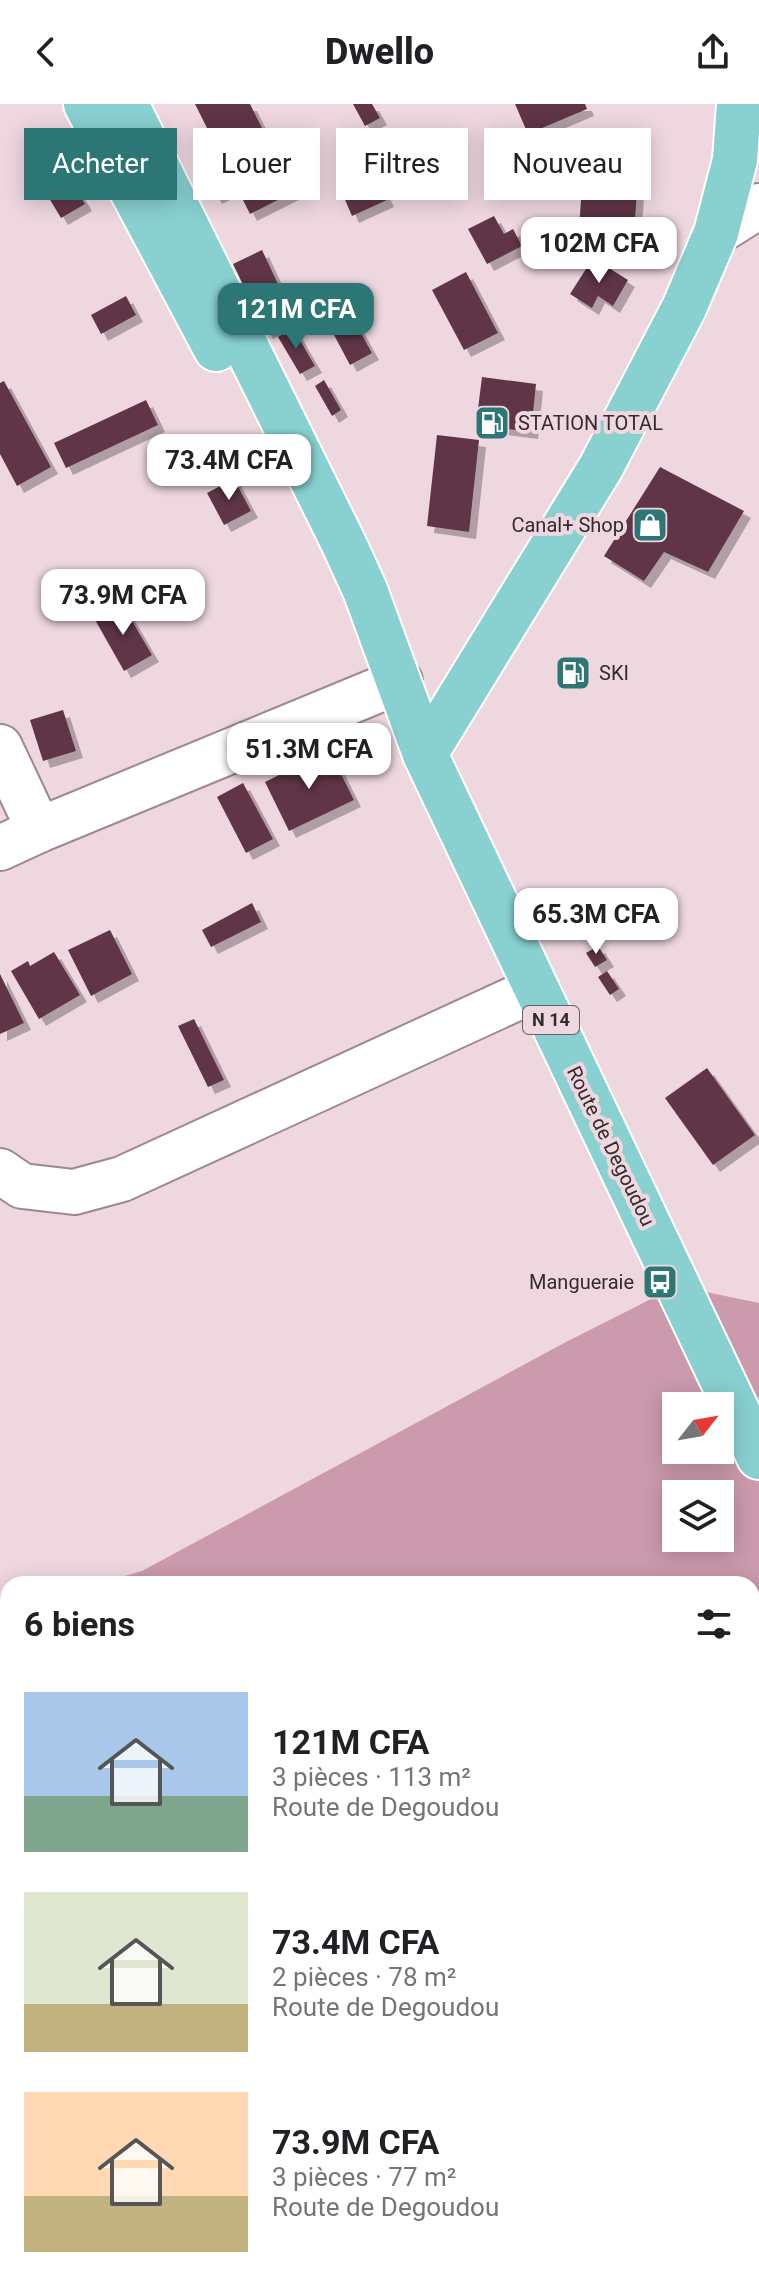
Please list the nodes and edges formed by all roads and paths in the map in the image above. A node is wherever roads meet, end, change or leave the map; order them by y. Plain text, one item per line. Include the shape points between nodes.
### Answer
1 (86, 104) edge
2 (126, 104) edge
3 (739, 104) edge
4 (759, 206) edge
5 (716, 233) junction
6 (395, 669) junction
7 (0, 747) edge
8 (425, 754) junction
9 (39, 830) junction
10 (0, 848) edge
11 (536, 989) junction
12 (0, 1171) edge
13 (759, 1457) edge

1 - 6 main road, Route de Degoudou / N 14 via 320,546
2 - 6 main road, Route de Degoudou / N 14 via 343,542
3 - 5 main road via 735,160
4 - 5 street
5 - 8 main road via 684,308 601,467
6 - 8 main road, Route de Degoudou / N 14
6 - 9 street
7 - 9 street
8 - 11 main road, Route de Degoudou / N 14
9 - 10 street
11 - 12 street via 122,1179 74,1192 22,1186
11 - 13 main road, Route de Degoudou / N 14

